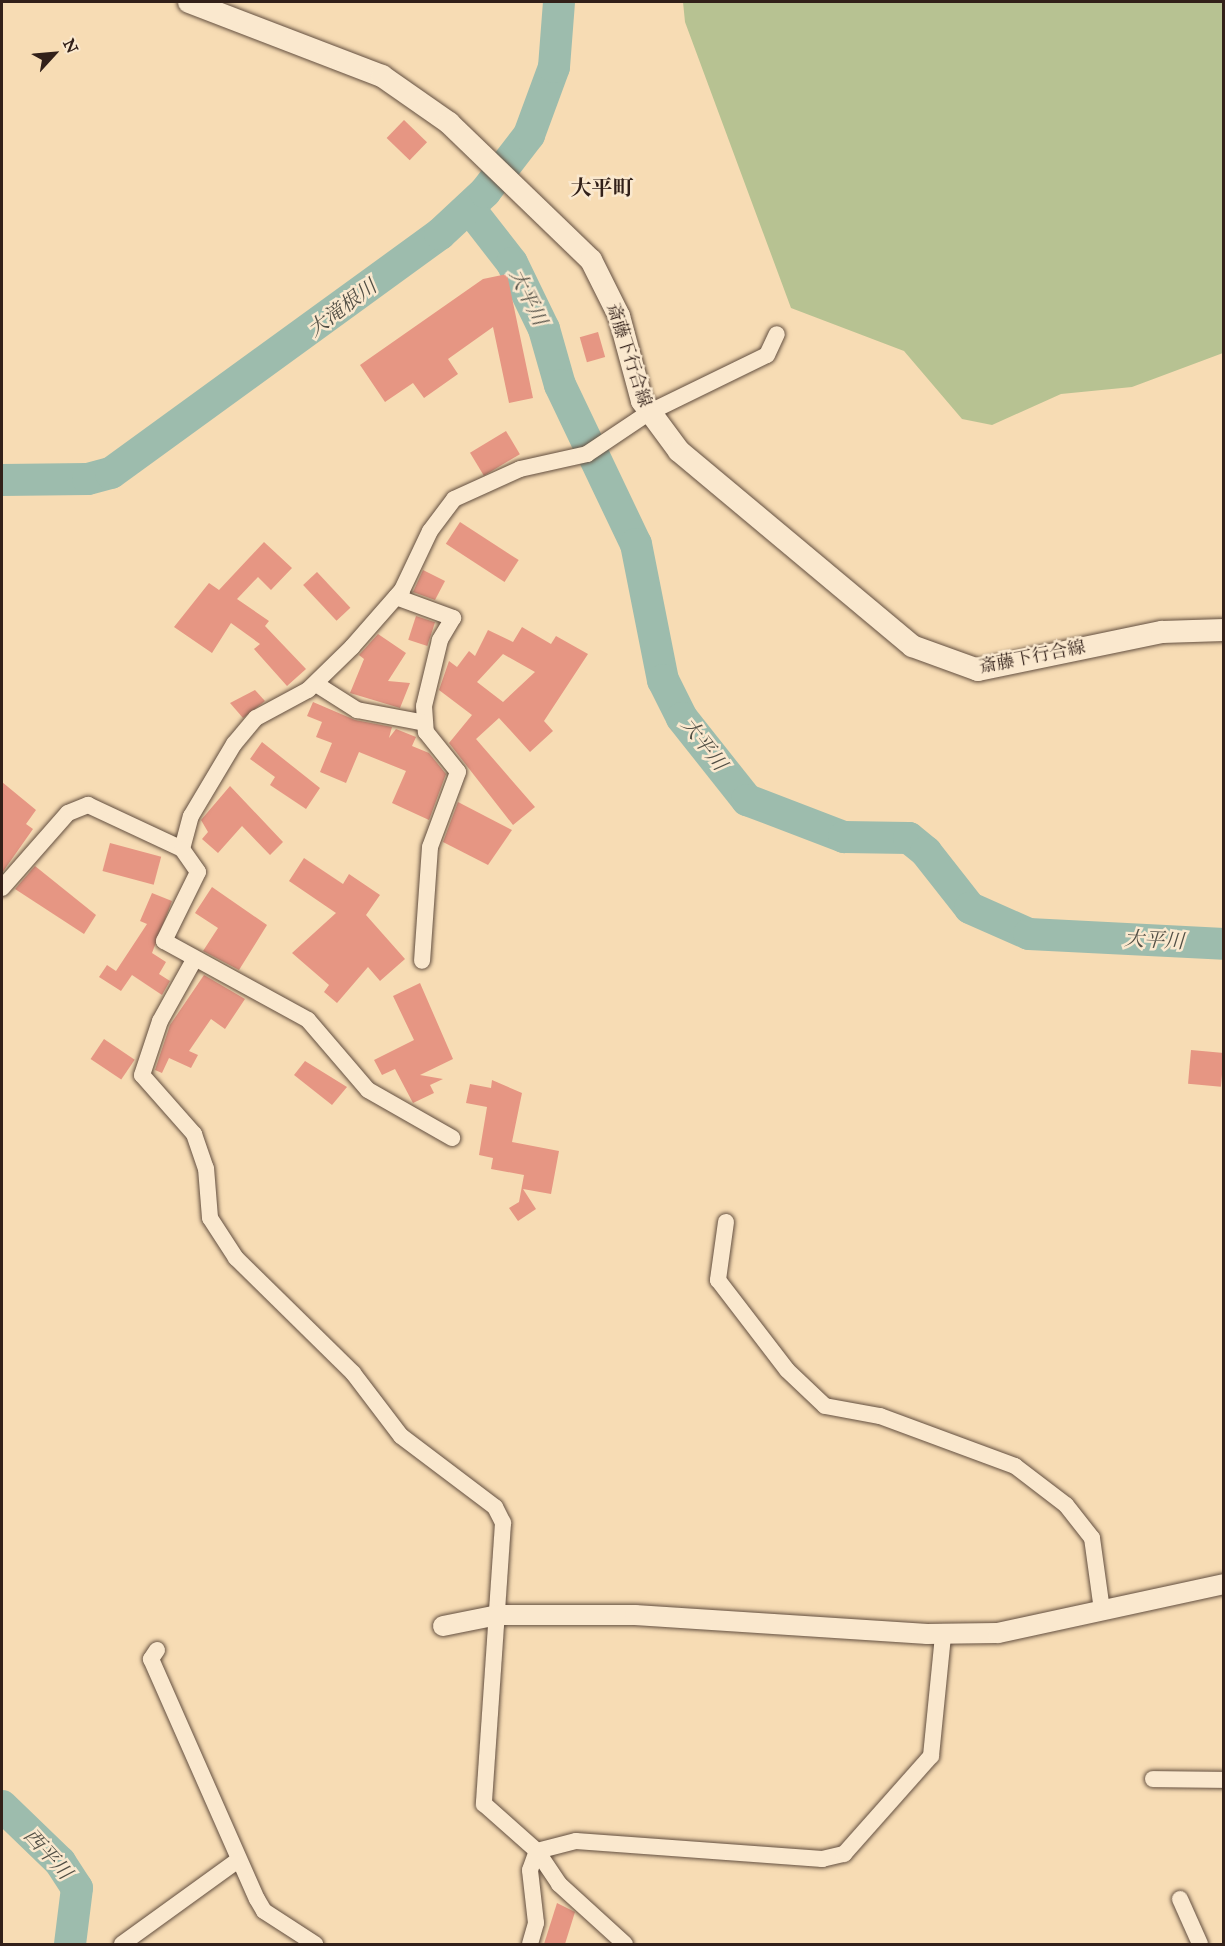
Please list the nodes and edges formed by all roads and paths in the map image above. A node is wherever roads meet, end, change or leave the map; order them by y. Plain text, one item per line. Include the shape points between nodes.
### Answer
1 (189, 2) edge
2 (777, 334) dead end
3 (648, 413) junction
4 (396, 597) junction
5 (1224, 630) edge
6 (315, 684) junction
7 (425, 723) junction
8 (182, 849) junction
9 (2, 888) edge
10 (195, 960) junction
11 (422, 962) dead end
12 (452, 1138) dead end
13 (726, 1222) dead end
14 (1224, 1584) edge
15 (1102, 1610) junction
16 (498, 1615) junction
17 (443, 1626) dead end
18 (943, 1635) junction
19 (157, 1650) dead end
20 (1153, 1779) dead end
21 (1224, 1780) edge
22 (537, 1851) junction
23 (238, 1860) junction
24 (1180, 1899) dead end
25 (122, 1944) edge
26 (315, 1944) edge
27 (531, 1944) edge
28 (626, 1944) edge
29 (1200, 1944) edge

1 - 3 main road, 斎藤下行合線 via 382,76 456,130 539,206 600,276 619,316
2 - 3 street via 767,354
3 - 4 street via 587,454 520,468 454,500
3 - 5 main road, 斎藤下行合線 via 678,451 912,646 952,664 978,670 1153,633
4 - 6 street
4 - 7 street via 453,618 440,639 426,693
6 - 7 street via 357,710
6 - 8 street via 256,718 234,744 191,816
7 - 11 street via 458,772 430,847
8 - 9 street via 88,805 68,813
8 - 10 street via 198,872 164,941
10 - 12 street via 308,1020 368,1090
10 - 16 street via 160,1021 142,1075 194,1134 206,1168 210,1218 236,1258 353,1373 401,1436 495,1507 503,1523
13 - 15 street via 718,1280 739,1314 805,1389 825,1406 880,1416 1015,1466 1084,1523 1098,1566
14 - 15 street
15 - 18 street via 998,1633
16 - 17 street
16 - 18 street via 635,1615
16 - 22 street via 481,1797
18 - 22 street via 931,1755 844,1854 822,1858 576,1841
19 - 23 street via 151,1659
20 - 21 street
22 - 27 street via 530,1870 536,1923
22 - 28 street via 559,1884
23 - 25 street
23 - 26 street via 264,1911
24 - 29 street

